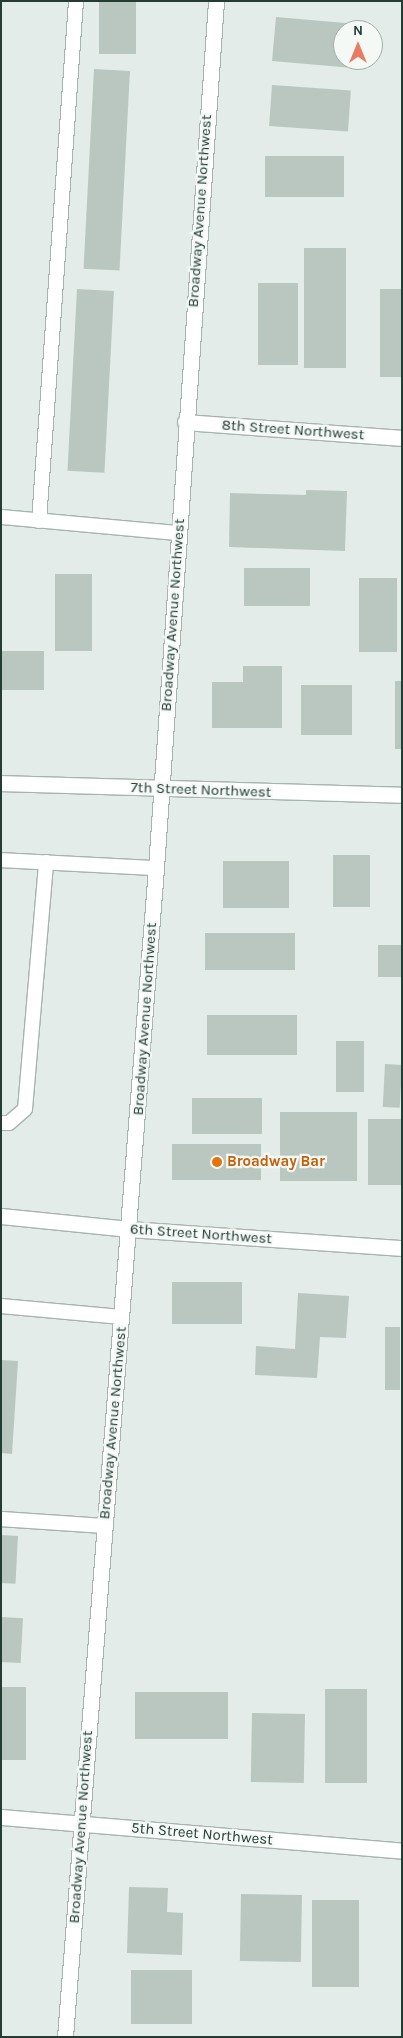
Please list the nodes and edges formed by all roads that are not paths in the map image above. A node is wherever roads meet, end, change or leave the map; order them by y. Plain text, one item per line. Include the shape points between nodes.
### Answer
1 (76, 1) edge
2 (216, 1) edge
3 (185, 422) junction
4 (402, 438) edge
5 (1, 517) edge
6 (39, 521) junction
7 (178, 533) junction
8 (1, 783) edge
9 (162, 789) junction
10 (402, 795) edge
11 (1, 860) edge
12 (46, 862) junction
13 (156, 868) junction
14 (1, 1123) edge
15 (1, 1216) edge
16 (129, 1229) junction
17 (402, 1248) edge
18 (1, 1306) edge
19 (122, 1317) junction
20 (1, 1519) edge
21 (105, 1526) junction
22 (1, 1817) edge
23 (80, 1824) junction
24 (402, 1851) edge
25 (65, 2037) edge

1 - 6 lane
2 - 3 street, Broadway Avenue Northwest
3 - 4 street, 8th Street Northwest
3 - 7 street, Broadway Avenue Northwest
5 - 6 lane
6 - 7 lane
7 - 9 street, Broadway Avenue Northwest
8 - 9 street, 7th Street Northwest
9 - 10 street, 7th Street Northwest
9 - 13 street, Broadway Avenue Northwest
11 - 12 lane
12 - 13 lane
12 - 14 lane via 25,1109 9,1123
13 - 16 street, Broadway Avenue Northwest
15 - 16 street, 6th Street Northwest
16 - 17 street, 6th Street Northwest
16 - 19 street, Broadway Avenue Northwest
18 - 19 lane
19 - 21 street, Broadway Avenue Northwest
20 - 21 lane
21 - 23 street, Broadway Avenue Northwest
22 - 23 street, 5th Street Northwest
23 - 24 street, 5th Street Northwest
23 - 25 street, Broadway Avenue Northwest

